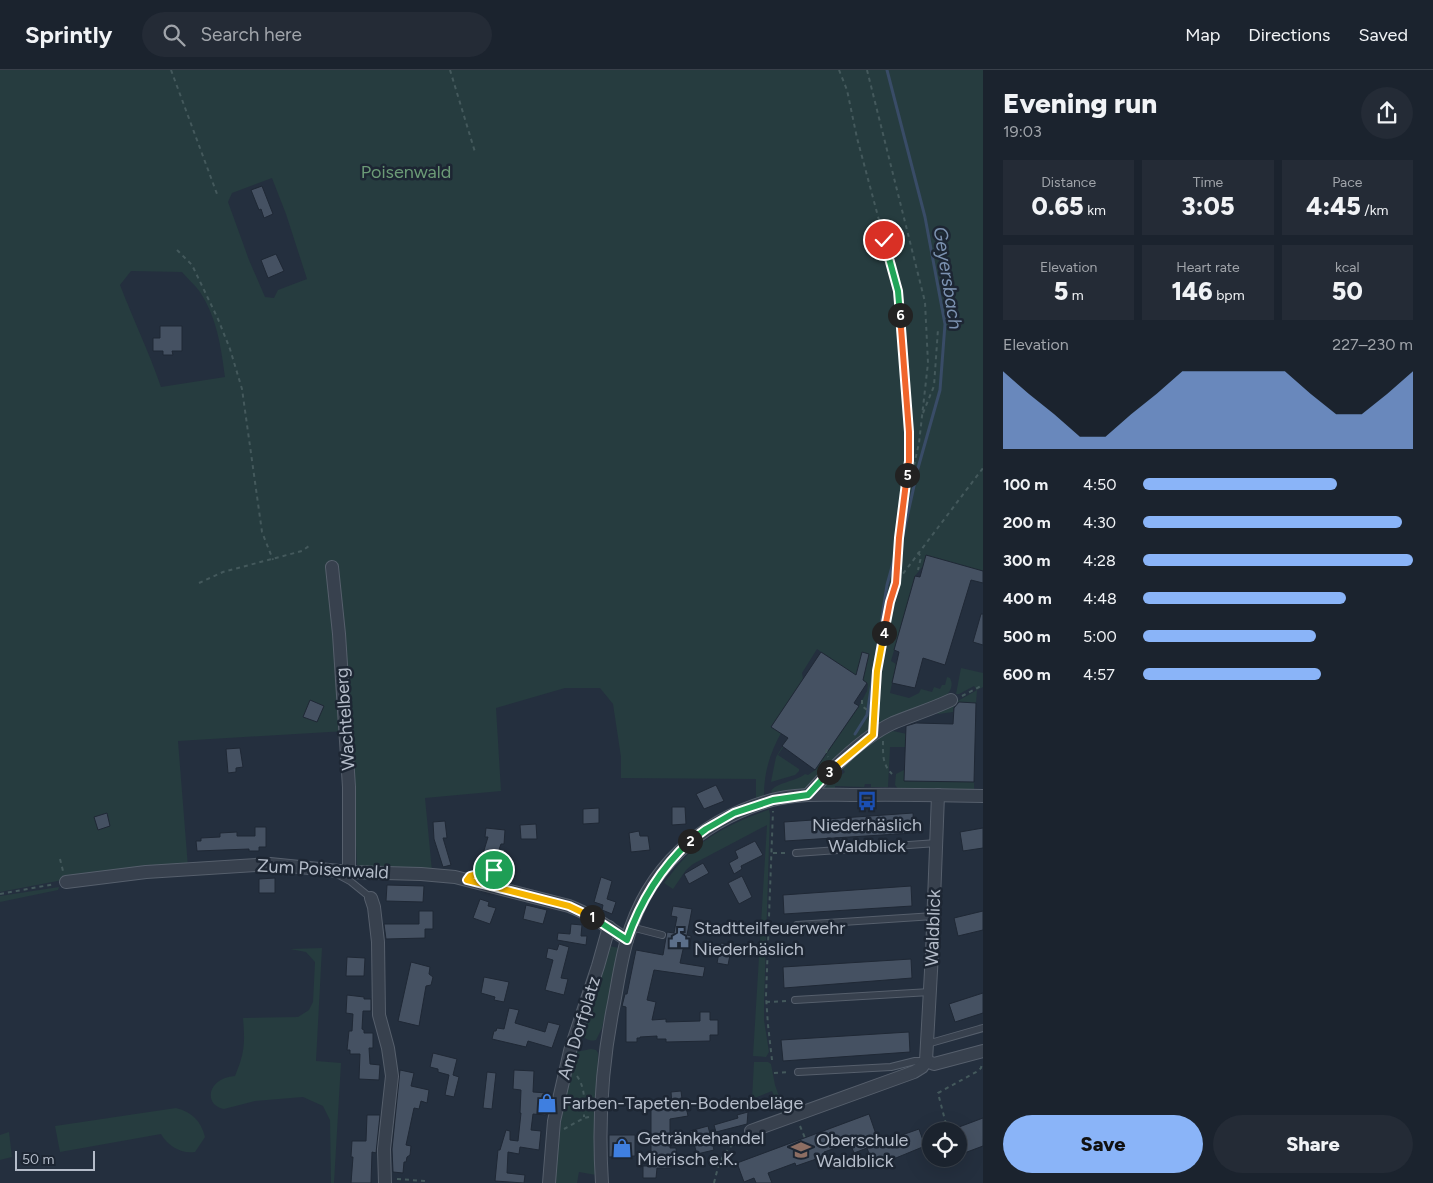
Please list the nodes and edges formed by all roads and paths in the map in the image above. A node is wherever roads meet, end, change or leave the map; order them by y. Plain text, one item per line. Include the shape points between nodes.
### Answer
1 (171, 70) edge
2 (450, 70) edge
3 (839, 70) edge
4 (867, 70) edge
5 (475, 152) dead end
6 (217, 194) dead end
7 (177, 250) dead end
8 (938, 329) dead end
9 (922, 415) junction
10 (983, 468) edge
11 (904, 495) junction
12 (309, 546) dead end
13 (918, 552) junction
14 (273, 560) junction
15 (332, 567) dead end
16 (918, 570) dead end
17 (199, 583) dead end
18 (896, 583) junction
19 (983, 685) edge
20 (862, 700) dead end
21 (950, 700) joint
22 (874, 715) junction
23 (878, 732) junction
24 (828, 750) dead end
25 (827, 756) dead end
26 (892, 774) dead end
27 (808, 795) junction
28 (938, 795) junction
29 (983, 796) edge
30 (773, 807) dead end
31 (937, 843) junction
32 (503, 850) dead end
33 (772, 853) junction
34 (796, 853) joint
35 (324, 870) junction
36 (349, 872) junction
37 (467, 880) junction
38 (66, 882) joint
39 (0, 894) edge
40 (371, 898) joint
41 (934, 916) junction
42 (769, 925) junction
43 (797, 925) joint
44 (609, 927) junction
45 (632, 927) junction
46 (662, 935) dead end
47 (627, 940) junction
48 (930, 992) junction
49 (796, 1000) joint
50 (766, 1002) junction
51 (983, 1028) edge
52 (927, 1044) junction
53 (983, 1051) edge
54 (772, 1060) dead end
55 (926, 1061) junction
56 (982, 1066) edge
57 (798, 1072) joint
58 (774, 1073) dead end
59 (577, 1076) dead end
60 (601, 1117) junction
61 (584, 1118) junction
62 (945, 1122) edge
63 (801, 1129) dead end
64 (751, 1131) joint
65 (552, 1136) junction
66 (804, 1138) dead end
67 (387, 1181) edge
68 (425, 1181) dead end
69 (549, 1183) edge
70 (602, 1183) edge
71 (714, 1183) edge

1 - 6 path
2 - 5 path
3 - 11 path via 847,90 898,291 909,432
4 - 9 path via 925,302 928,363
7 - 14 path via 192,265 230,349 242,390 262,532
8 - 9 path via 934,386
9 - 11 path via 914,465
10 - 13 path
11 - 18 path
12 - 14 path
13 - 16 path via 921,557
13 - 18 path
14 - 17 path via 223,572
15 - 36 street, Wachtelberg via 348,768
18 - 22 path via 877,671
19 - 21 path
20 - 22 path via 862,706
21 - 23 street
22 - 23 path
23 - 26 path via 885,766
23 - 27 street via 833,768
24 - 25 path
27 - 28 street, Am Dorfplatz
27 - 45 street, Am Dorfplatz via 773,800 734,813 689,842 651,887
28 - 29 street, Am Dorfplatz
28 - 31 street, Waldblick
30 - 33 path
31 - 34 lane
31 - 41 street, Waldblick
32 - 37 path via 503,866 470,876
33 - 34 path
33 - 42 path
35 - 36 street, Zum Poisenwald
35 - 38 street, Zum Poisenwald via 270,864 146,872
35 - 40 lane via 350,880
36 - 37 street, Zum Poisenwald via 421,874
37 - 44 street, Zum Poisenwald via 569,906
38 - 39 path
40 - 67 street via 378,942 379,1015 392,1076 384,1149
41 - 43 lane
41 - 48 street, Waldblick
42 - 43 path
42 - 50 path
44 - 47 street
44 - 65 street, Am Dorfplatz via 570,1052
45 - 46 lane
45 - 47 street, Am Dorfplatz
47 - 60 street, Am Dorfplatz via 604,1056
48 - 49 lane
48 - 52 street, Waldblick
49 - 50 path
50 - 54 path
51 - 52 lane
52 - 55 street, Waldblick
53 - 55 street via 934,1064
55 - 57 lane via 891,1067
55 - 64 street via 914,1072
56 - 62 path via 938,1093
57 - 58 path
59 - 61 path via 583,1085
60 - 61 path
60 - 70 street, Am Dorfplatz
61 - 65 path
63 - 66 path
64 - 71 path via 726,1151
65 - 69 street, Am Dorfplatz
67 - 68 path

